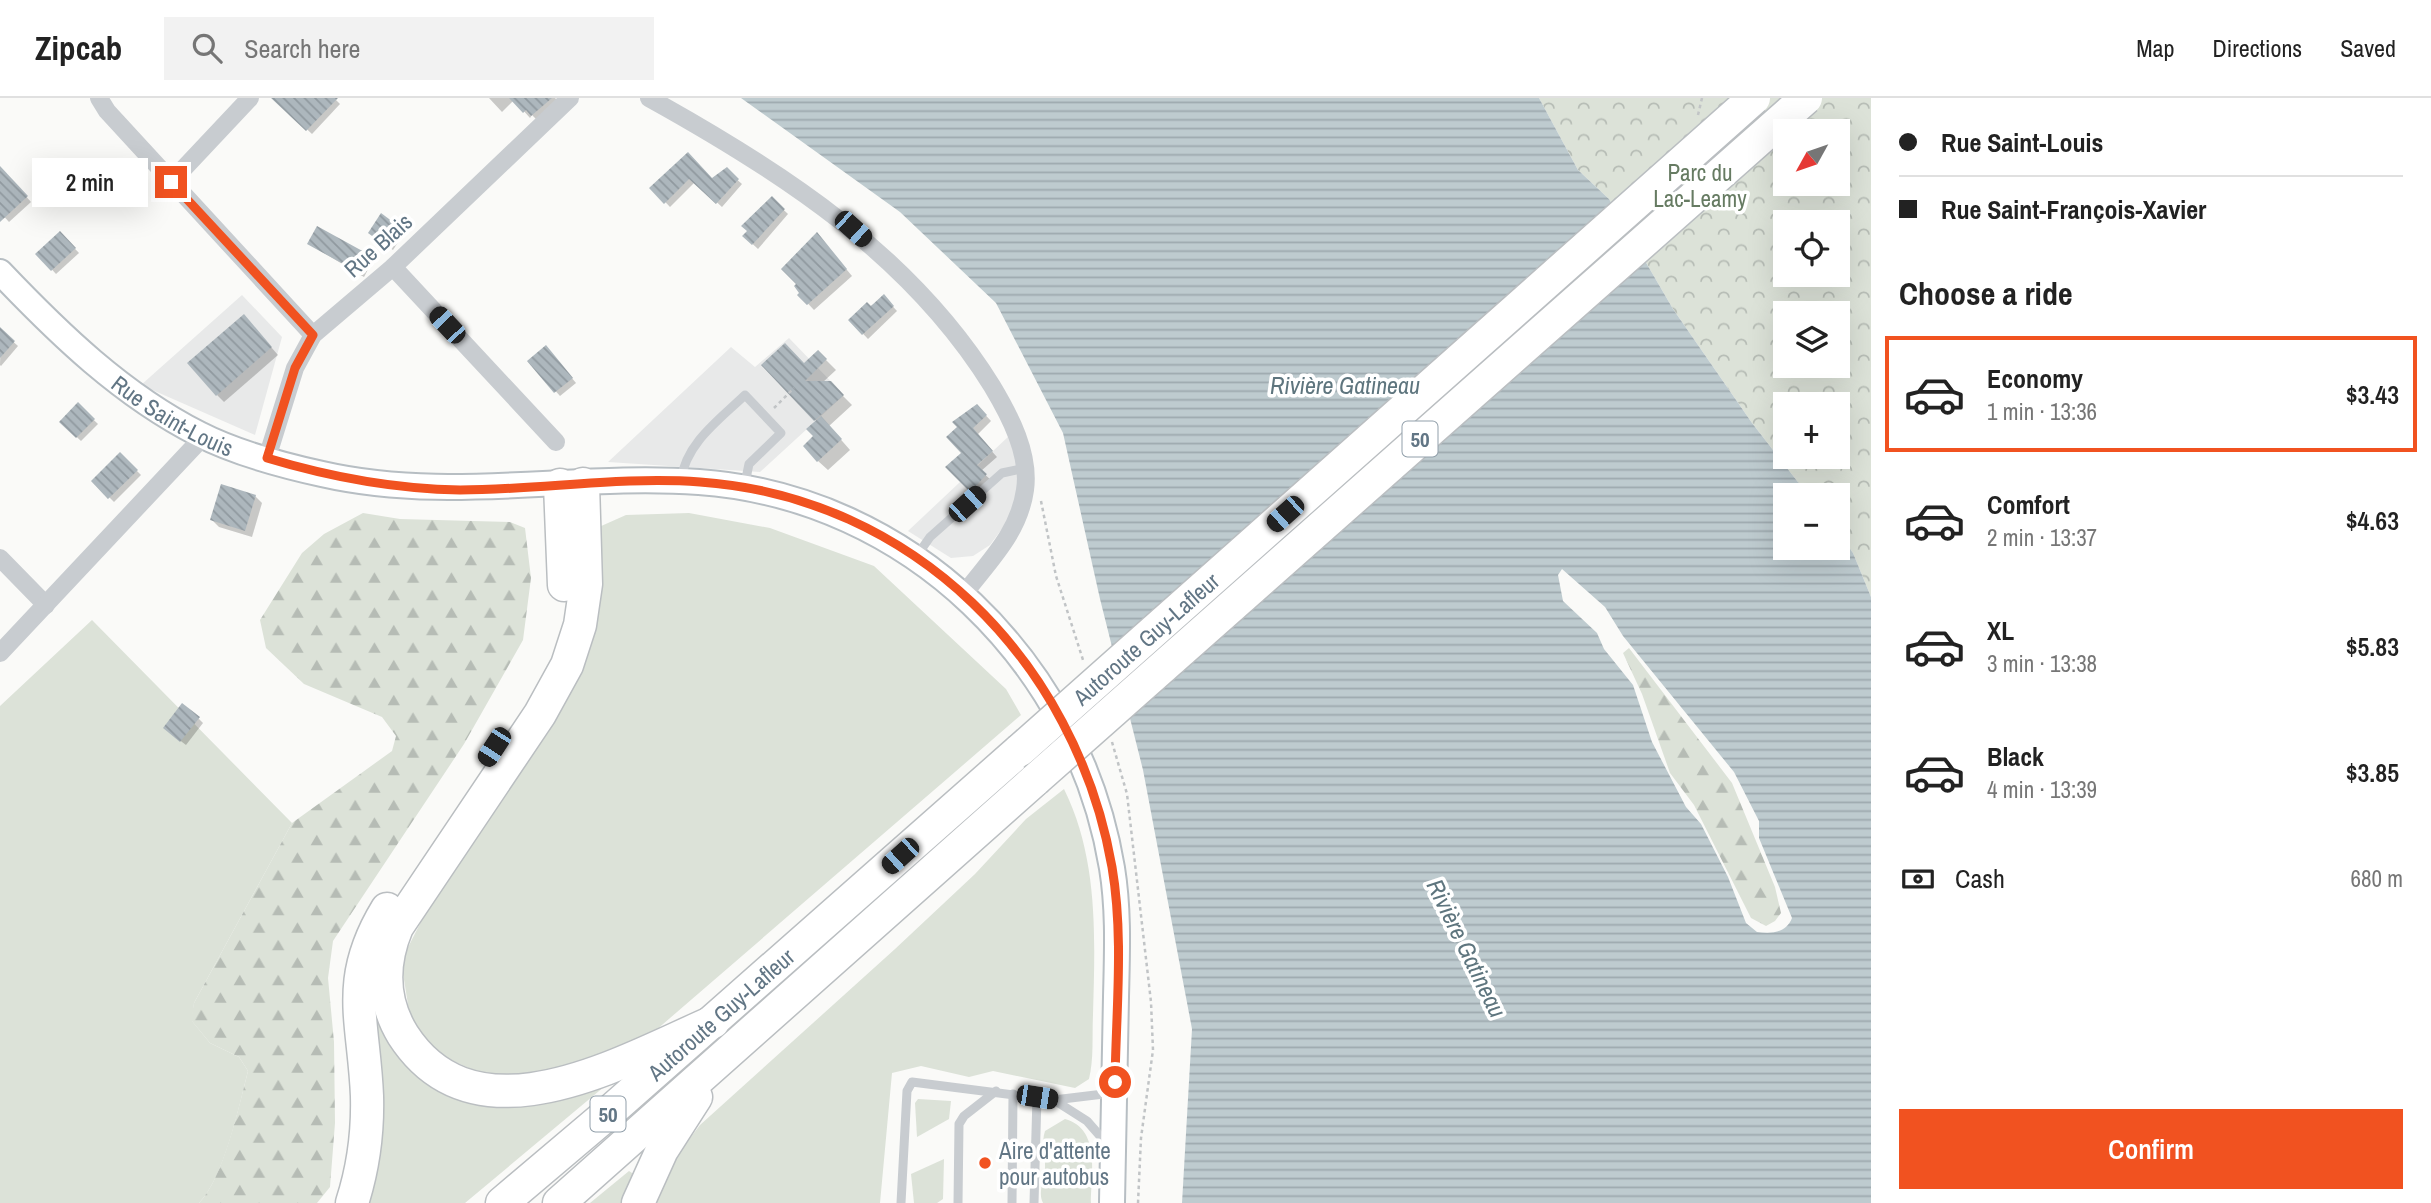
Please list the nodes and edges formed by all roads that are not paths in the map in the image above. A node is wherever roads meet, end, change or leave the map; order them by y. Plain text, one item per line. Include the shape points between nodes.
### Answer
1 (99, 98) edge
2 (250, 98) edge
3 (570, 98) edge
4 (649, 98) edge
5 (1754, 98) edge
6 (1806, 98) edge
7 (171, 182) junction
8 (393, 267) junction
9 (0, 272) edge
10 (313, 335) junction
11 (203, 437) junction
12 (556, 442) dead end
13 (267, 458) junction
14 (1025, 468) junction
15 (680, 481) junction
16 (572, 484) junction
17 (744, 488) junction
18 (916, 557) junction
19 (0, 558) edge
20 (964, 594) junction
21 (46, 605) junction
22 (0, 653) edge
23 (713, 1022) junction
24 (720, 1062) junction
25 (996, 1091) junction
26 (1114, 1093) junction
27 (1013, 1094) junction
28 (1037, 1097) junction
29 (1054, 1100) junction
30 (1113, 1150) junction
31 (352, 1203) edge
32 (502, 1203) edge
33 (559, 1203) edge
34 (638, 1203) edge
35 (901, 1203) edge
36 (958, 1203) edge
37 (1012, 1203) edge
38 (1034, 1203) edge
39 (1112, 1203) edge

1 - 7 street
2 - 7 street
3 - 8 street, Rue Blais
4 - 14 street via 805,194 900,270 979,365 1012,423
5 - 23 highway, Autoroute Guy-Lafleur / 50, bridge
6 - 24 highway, Autoroute Guy-Lafleur / 50, bridge
7 - 10 street
8 - 10 street, Rue Blais
8 - 12 street
9 - 11 main road, Rue Saint-Louis via 101,369
10 - 13 street, Rue Blais via 295,368
11 - 13 main road, Rue Saint-Louis
11 - 21 street
13 - 16 main road, Rue Saint-Louis via 325,475 403,486 463,490
14 - 18 lane via 1002,473 930,537
14 - 20 street via 1025,489 1015,526
15 - 16 main road, Rue Saint-Louis
15 - 17 main road, Rue Saint-Louis
15 - 17 lane via 689,451 745,395 781,432 749,464
16 - 23 highway via 586,584 580,625 567,665 540,714 397,927 386,966 389,1004 405,1037 431,1066 463,1083 509,1090 581,1079
16 - 31 highway via 564,593 549,657 381,919 363,961 358,1003 366,1122
17 - 18 main road, Rue Saint-Louis via 839,516
18 - 20 main road, Rue Saint-Louis
19 - 21 street
20 - 26 main road, Rue Saint-Louis via 1011,643 1048,694 1097,803 1118,917
21 - 22 street
23 - 32 highway, Autoroute Guy-Lafleur / 50
24 - 33 highway, Autoroute Guy-Lafleur / 50
24 - 34 highway via 662,1150
25 - 27 lane
25 - 35 lane via 910,1084
25 - 36 lane via 959,1124
26 - 29 lane
26 - 30 main road, Rue Saint-Louis
27 - 28 lane
27 - 37 lane
28 - 29 lane
28 - 38 lane
29 - 30 lane via 1087,1121
30 - 39 main road, Rue Saint-Louis

